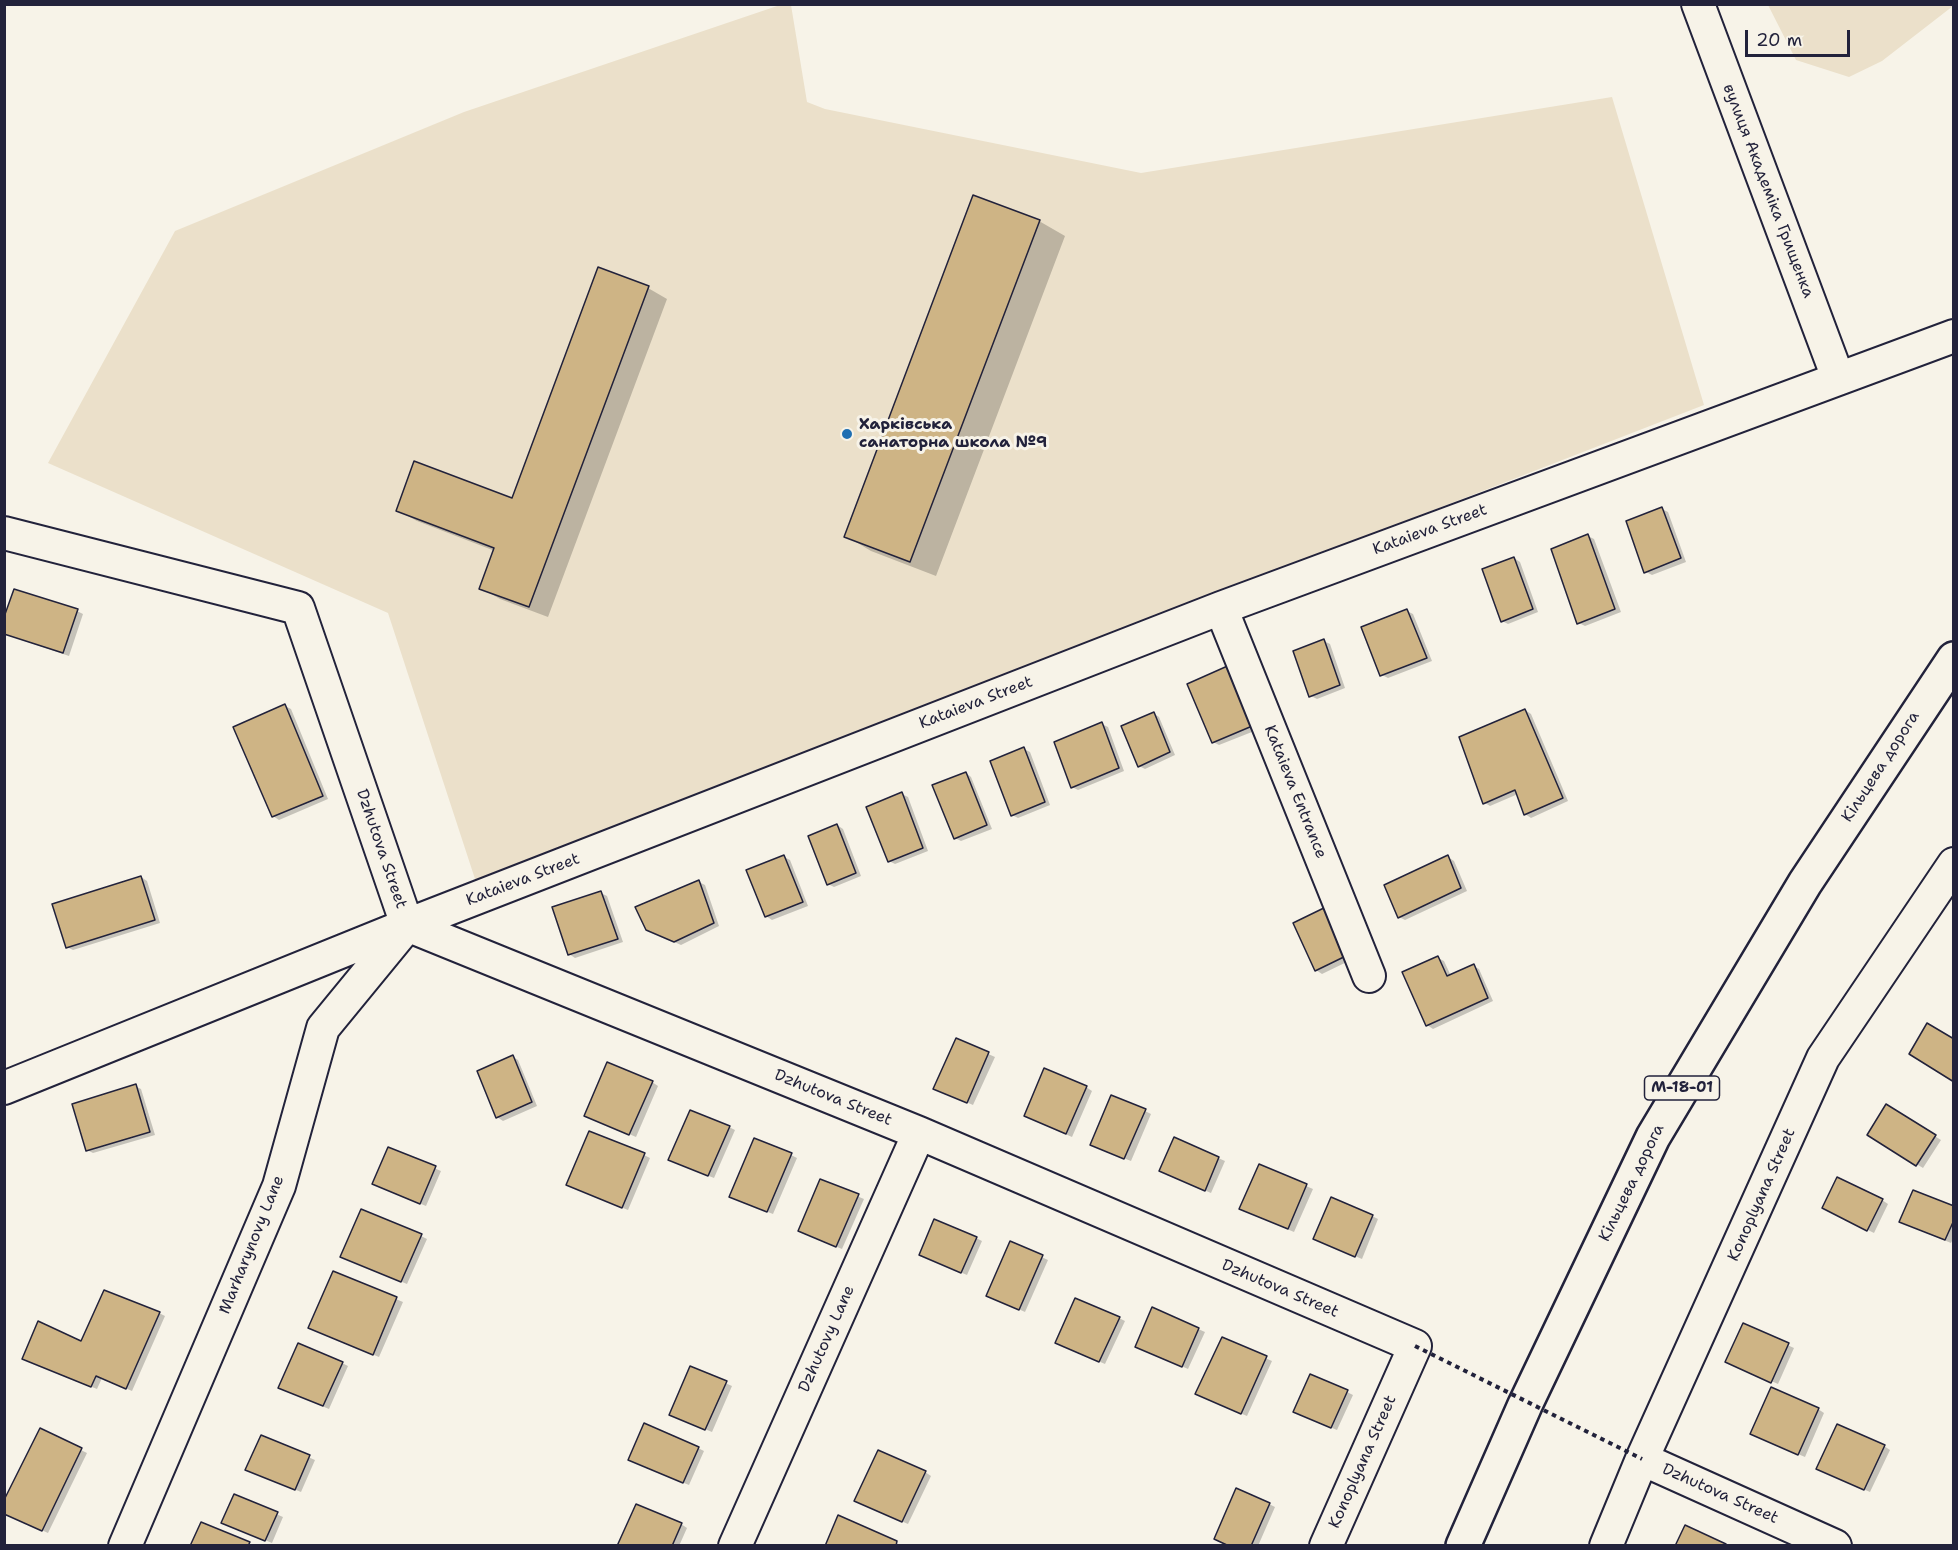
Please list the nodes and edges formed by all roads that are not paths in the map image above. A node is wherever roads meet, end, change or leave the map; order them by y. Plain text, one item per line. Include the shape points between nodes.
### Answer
1 (1698, 4) edge
2 (1953, 336) edge
3 (1838, 378) junction
4 (4, 533) edge
5 (1221, 608) junction
6 (1953, 659) edge
7 (1953, 864) edge
8 (407, 925) junction
9 (1369, 976) dead end
10 (4, 1088) edge
11 (919, 1133) junction
12 (1414, 1346) joint
13 (1642, 1459) junction
14 (124, 1545) edge
15 (735, 1545) edge
16 (1326, 1545) edge
17 (1463, 1545) edge
18 (1606, 1545) edge
19 (1835, 1545) edge

1 - 3 street, вулиця Академіка Грищенка
2 - 3 street, Kataieva Street
3 - 5 street, Kataieva Street
4 - 8 street, Dzhutova Street via 298,608
5 - 8 street, Kataieva Street
5 - 9 street, Kataieva Entrance
6 - 17 highway, Кільцева дорога / М-18-01 via 1805,884 1653,1137
7 - 13 street, Konoplyana Street via 1823,1059
8 - 10 street, Kataieva Street
8 - 11 street, Dzhutova Street
8 - 14 street, Marharynovy Lane via 323,1028 279,1186
11 - 12 street, Dzhutova Street
11 - 15 street, Dzhutovy Lane
12 - 16 street, Konoplyana Street
13 - 18 street, Konoplyana Street
13 - 19 street, Dzhutova Street

